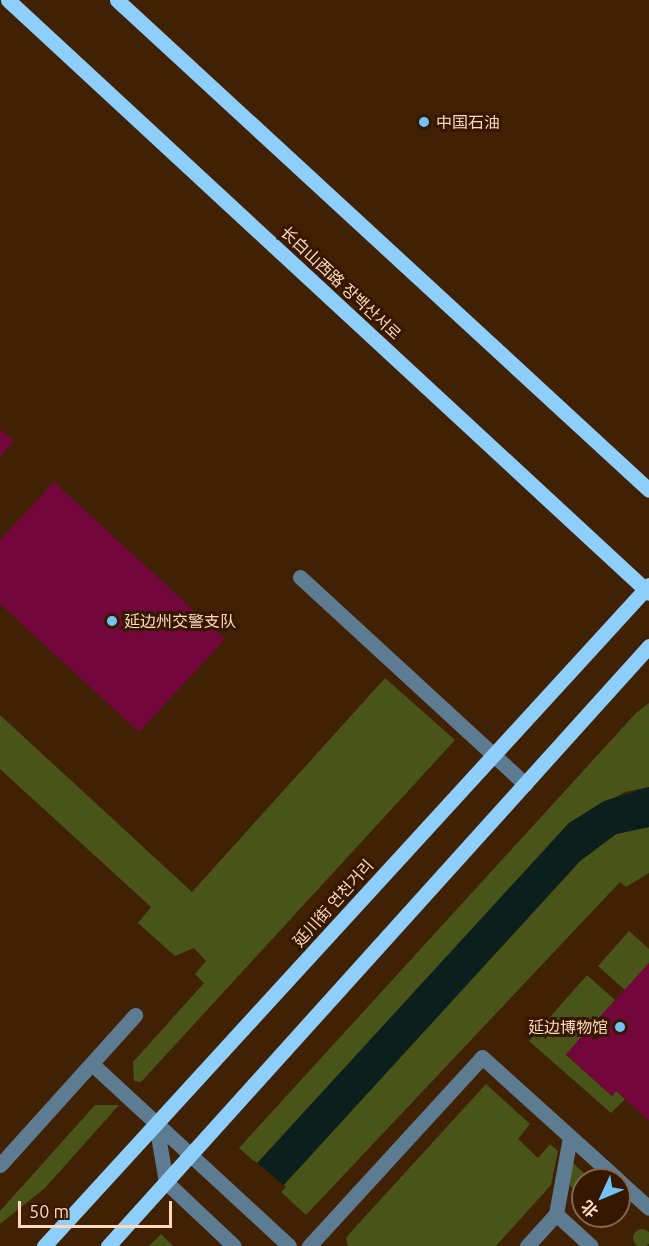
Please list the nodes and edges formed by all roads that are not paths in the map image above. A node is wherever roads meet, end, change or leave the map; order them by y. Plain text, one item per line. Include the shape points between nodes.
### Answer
1 (8, 0) edge
2 (117, 0) edge
3 (649, 490) edge
4 (300, 577) dead end
5 (647, 589) edge
6 (649, 646) edge
7 (493, 754) junction
8 (525, 784) junction
9 (135, 1015) dead end
10 (92, 1064) junction
11 (156, 1124) junction
12 (570, 1137) junction
13 (190, 1155) junction
14 (0, 1165) edge
15 (605, 1168) edge
16 (166, 1182) junction
17 (631, 1191) edge
18 (649, 1208) edge
19 (556, 1214) junction
20 (44, 1246) edge
21 (108, 1246) edge
22 (234, 1246) edge
23 (289, 1246) edge
24 (309, 1246) edge
25 (527, 1246) edge
26 (591, 1246) edge

1 - 5 main road, 长白山西路 장백산서로
2 - 3 main road
4 - 7 lane
5 - 7 main road, 延川街 연천거리
6 - 8 main road
7 - 8 lane
7 - 11 main road, 延川街 연천거리
8 - 13 main road
9 - 10 lane
10 - 11 lane
10 - 14 lane
11 - 13 lane
11 - 16 lane
11 - 20 main road, 延川街 연천거리
12 - 15 lane
12 - 19 lane
12 - 24 lane via 482,1057
13 - 16 main road
13 - 23 lane
16 - 21 main road
16 - 22 lane
17 - 18 lane
19 - 25 lane
19 - 26 lane

